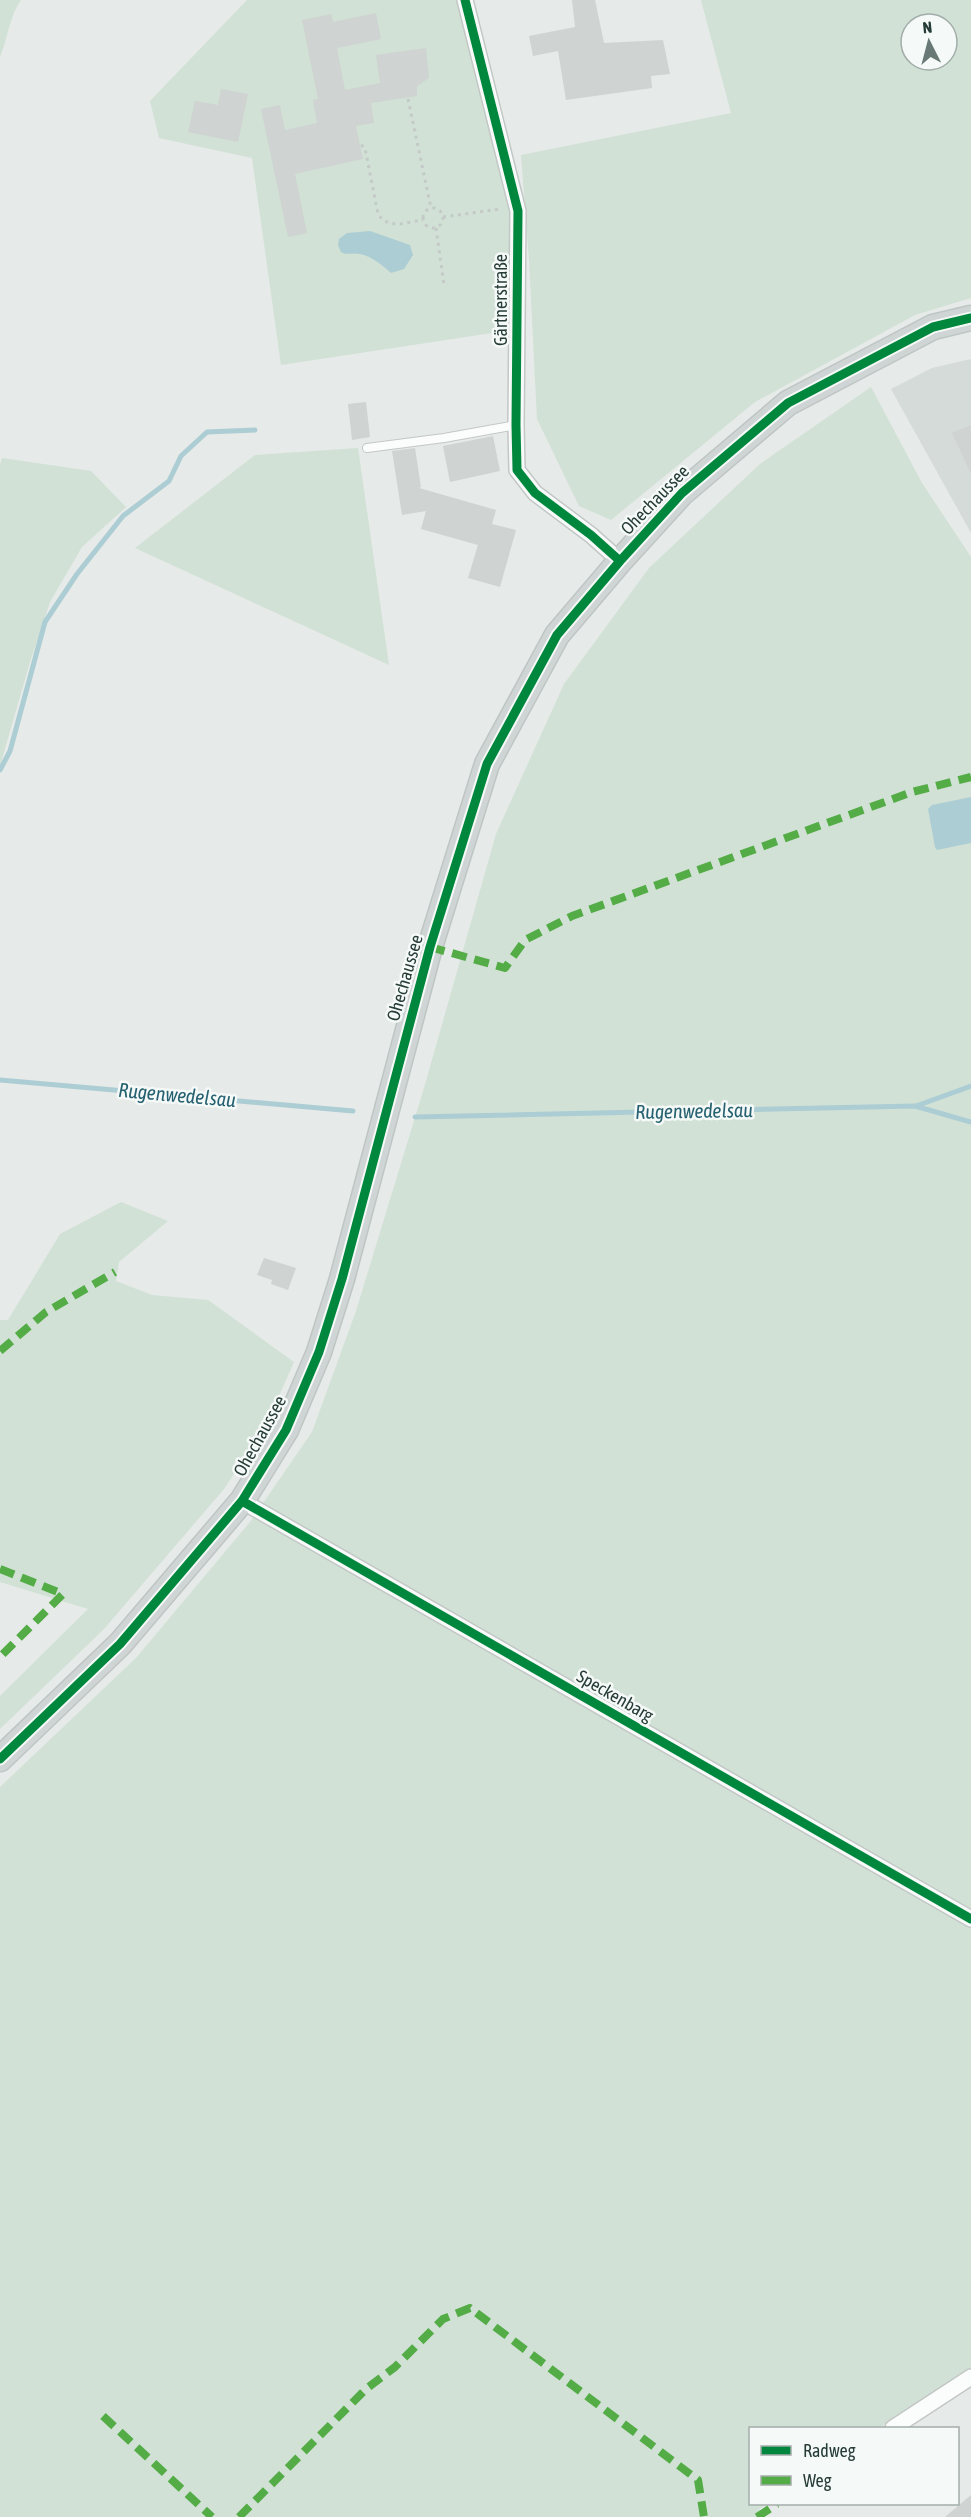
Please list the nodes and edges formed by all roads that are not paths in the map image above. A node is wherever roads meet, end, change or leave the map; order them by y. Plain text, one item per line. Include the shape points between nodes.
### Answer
1 (465, 0) edge
2 (971, 318) edge
3 (516, 425) junction
4 (367, 448) dead end
5 (620, 561) junction
6 (242, 1501) junction
7 (0, 1759) edge
8 (971, 1919) edge
9 (971, 2377) edge
10 (895, 2427) edge

1 - 3 street, Gärtnerstraße via 518,212
2 - 5 main road, Ohechaussee via 933,327 788,404 682,493
3 - 4 lane
3 - 5 street, Gärtnerstraße via 517,470 525,482
5 - 6 main road, Ohechaussee via 557,635 487,764 430,947 319,1352 286,1430
6 - 7 main road, Ohechaussee via 120,1644
6 - 8 street, Speckenbarg
9 - 10 street

